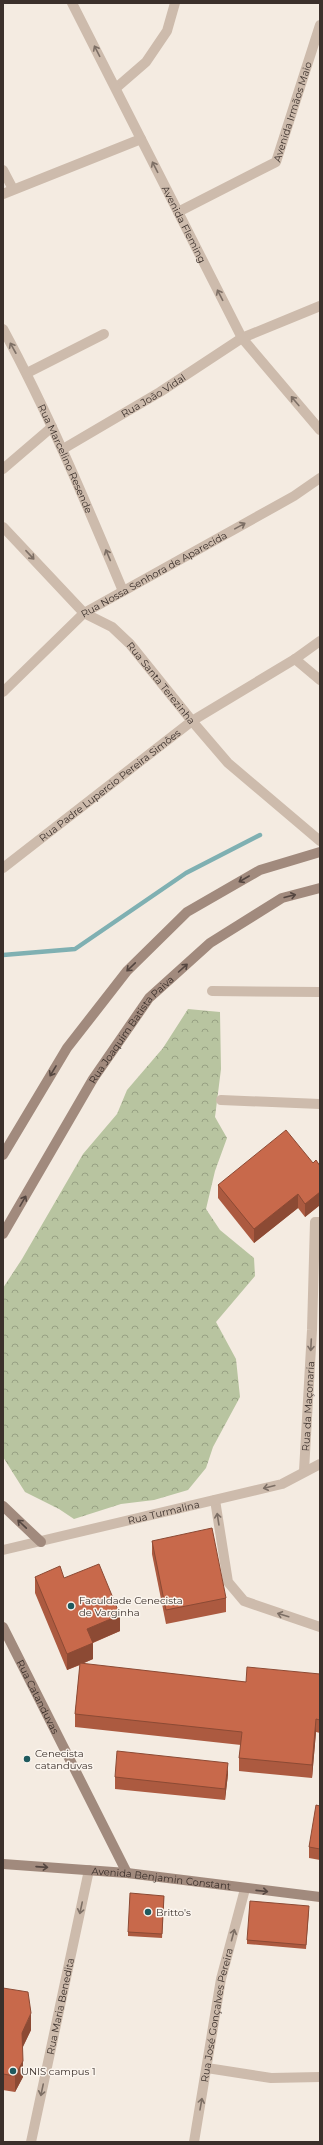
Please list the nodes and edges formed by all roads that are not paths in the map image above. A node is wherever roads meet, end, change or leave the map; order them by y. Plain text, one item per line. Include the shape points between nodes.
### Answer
1 (72, 3) edge
2 (175, 3) edge
3 (320, 25) edge
4 (116, 88) junction
5 (141, 139) junction
6 (3, 170) edge
7 (13, 189) junction
8 (3, 194) edge
9 (178, 212) junction
10 (320, 306) edge
11 (3, 329) edge
12 (104, 334) dead end
13 (242, 338) junction
14 (27, 373) junction
15 (52, 427) junction
16 (320, 430) edge
17 (63, 449) junction
18 (3, 469) edge
19 (320, 478) edge
20 (3, 527) edge
21 (123, 591) junction
22 (84, 613) junction
23 (320, 640) edge
24 (295, 659) junction
25 (320, 680) edge
26 (3, 692) edge
27 (192, 721) junction
28 (320, 841) edge
29 (320, 852) edge
30 (3, 868) edge
31 (320, 888) edge
32 (212, 991) dead end
33 (320, 992) edge
34 (222, 1100) dead end
35 (320, 1104) edge
36 (3, 1155) edge
37 (318, 1222) edge
38 (3, 1234) edge
39 (316, 1330) edge
40 (320, 1464) edge
41 (304, 1471) junction
42 (215, 1500) junction
43 (3, 1506) edge
44 (41, 1542) junction
45 (3, 1550) edge
46 (3, 1627) edge
47 (320, 1627) edge
48 (3, 1864) edge
49 (89, 1870) junction
50 (126, 1873) junction
51 (245, 1889) junction
52 (320, 1897) edge
53 (207, 2068) junction
54 (320, 2077) edge
55 (31, 2142) edge
56 (194, 2142) edge

4 -> 1 street, Avenida Fleming
2 - 4 street via 167,31 146,62
3 - 9 street, Avenida Irmãos Maio via 276,162
4 - 5 street, Avenida Fleming
5 - 7 street
9 -> 5 street, Avenida Fleming
6 - 7 street
7 - 8 street
13 -> 9 street, Avenida Fleming
10 - 13 street, Rua João Vidal
14 -> 11 street, Rua Marcelino Resende
12 - 14 street
16 -> 13 street, Avenida Fleming
13 - 17 street, Rua João Vidal via 160,392
14 - 15 street, Rua Marcelino Resende
15 - 17 street, Rua Marcelino Resende
15 - 18 street
21 -> 17 street, Rua Marcelino Resende
21 -> 19 street, Rua Nossa Senhora de Aparecida via 294,496
20 -> 22 street, Rua Santa Terezinha
21 - 22 street, Rua Nossa Senhora de Aparecida
22 - 26 street, Rua Nossa Senhora de Aparecida
22 - 27 street, Rua Santa Terezinha via 112,627 130,644
23 - 24 street, Rua Padre Lupercio Pereira Simões
24 - 25 street
24 - 27 street, Rua Padre Lupercio Pereira Simões
27 - 28 street, Rua Santa Terezinha via 228,763
27 - 30 street, Rua Padre Lupercio Pereira Simões
29 -> 36 main road via 260,870 187,912 126,971 67,1048
38 -> 31 main road, Rua Joaquim Batista Paiva via 93,1079 149,998 217,939 282,898
32 - 33 street
34 - 35 street
37 - 39 street, Rua da Maçonaria
39 -> 41 street, Rua da Maçonaria
40 - 41 street, Rua Turmalina
41 -> 42 street, Rua Turmalina via 282,1484
42 - 44 street, Rua Turmalina
47 -> 42 street via 244,1602 228,1582
44 -> 43 main road
44 - 45 street, Rua Turmalina
46 - 50 main road, Rua Catanduvas
48 -> 49 main road, Avenida Benjamin Constant
49 - 50 main road, Avenida Benjamin Constant
49 -> 55 street, Rua Maria Benedita
50 - 51 main road, Avenida Benjamin Constant
51 -> 52 main road, Avenida Benjamin Constant
53 -> 51 street, Rua José Gonçalves Pereira via 221,1979
53 - 54 street via 271,2078
56 -> 53 street, Rua José Gonçalves Pereira

